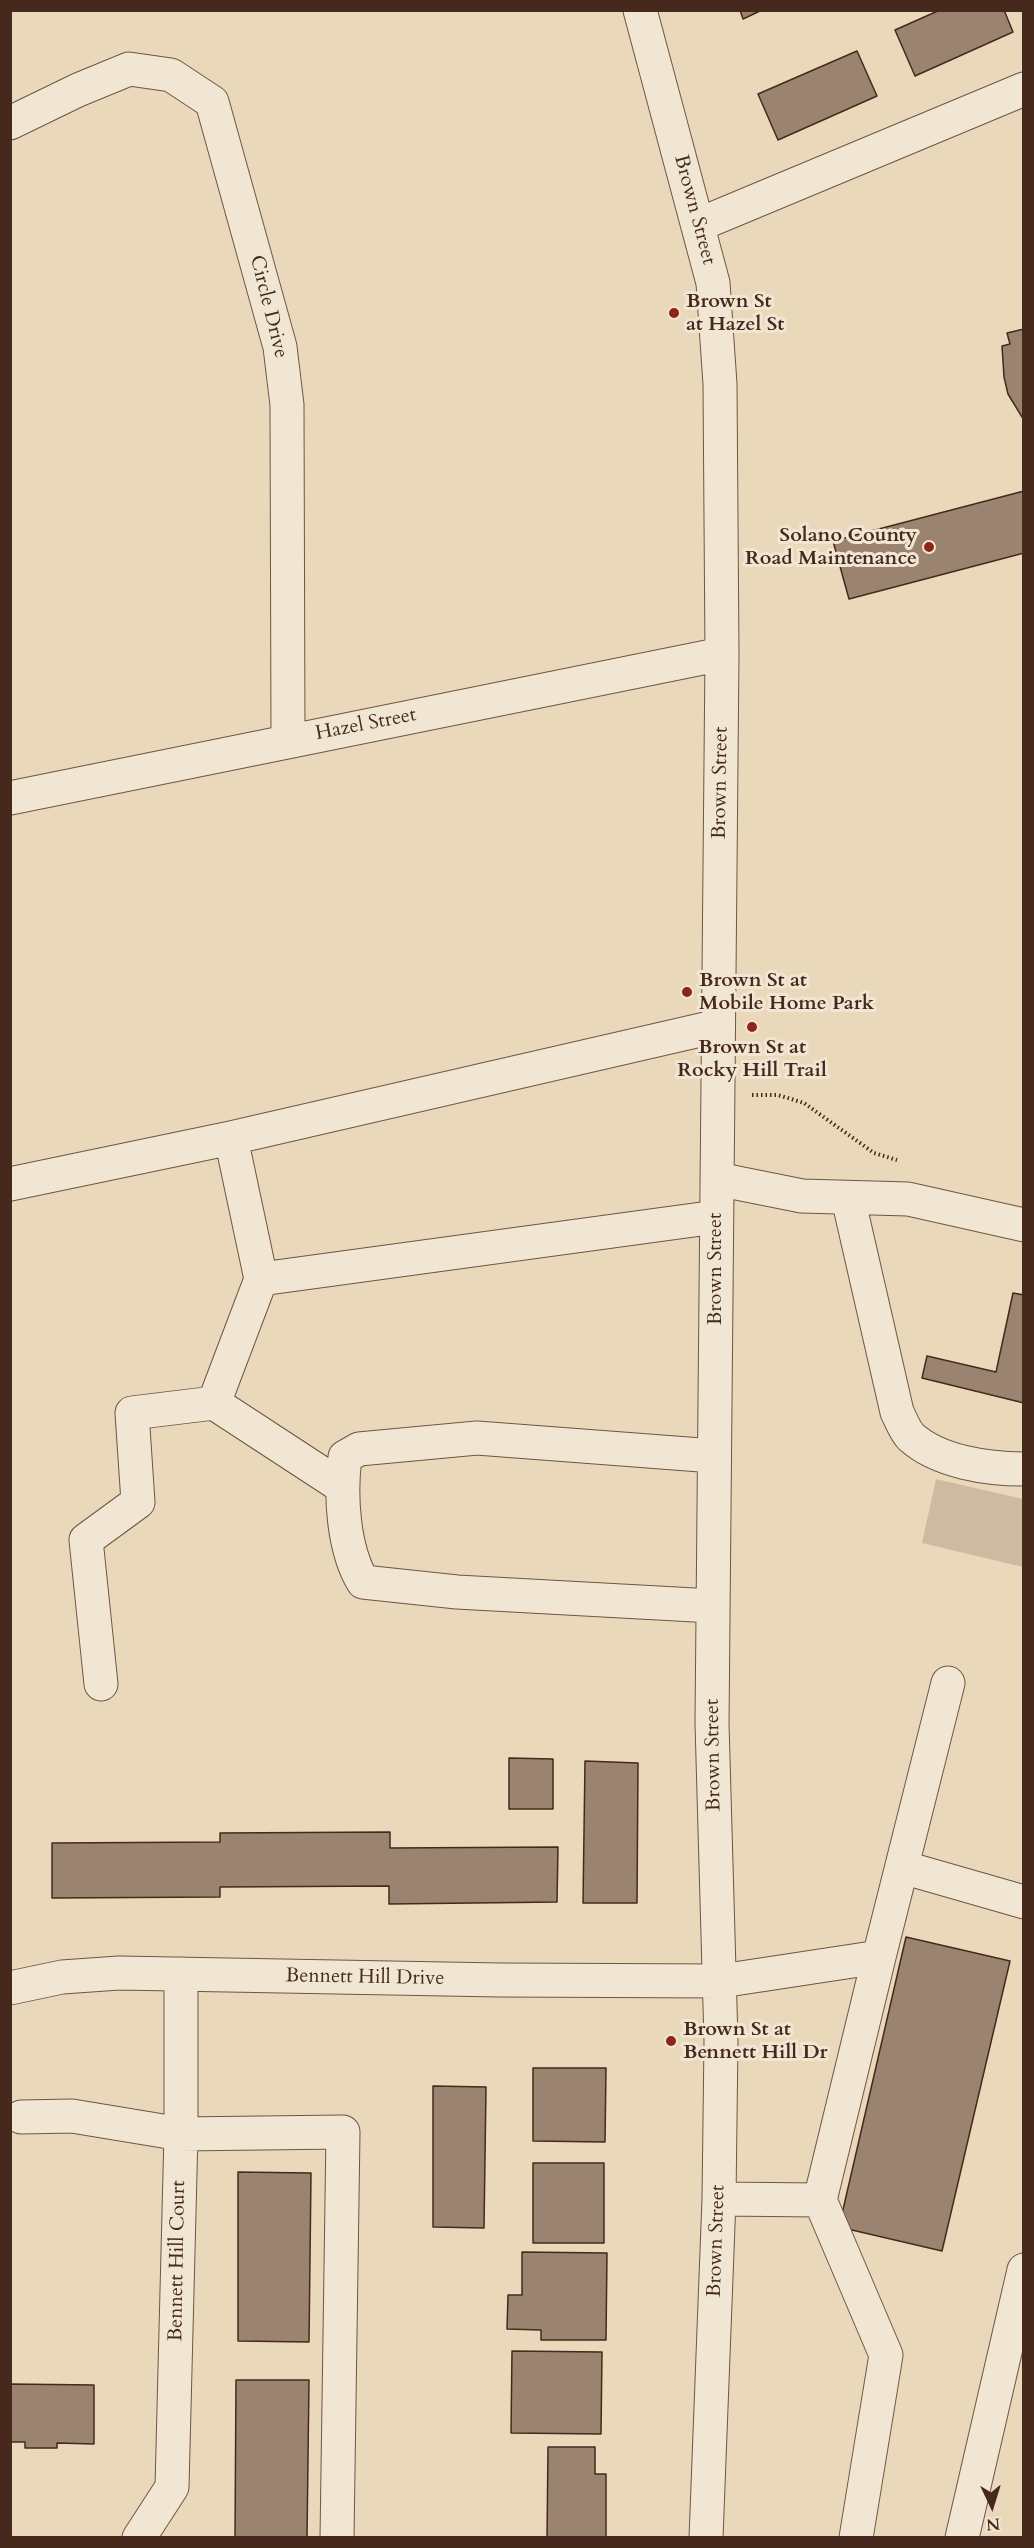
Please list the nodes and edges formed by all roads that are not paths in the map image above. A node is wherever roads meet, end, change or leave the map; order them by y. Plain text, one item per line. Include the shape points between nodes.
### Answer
1 (640, 10) edge
2 (1023, 89) edge
3 (10, 123) edge
4 (698, 225) junction
5 (722, 654) junction
6 (288, 740) junction
7 (10, 798) edge
8 (718, 1026) junction
9 (231, 1138) junction
10 (717, 1179) junction
11 (10, 1184) edge
12 (848, 1197) junction
13 (716, 1217) junction
14 (1023, 1225) edge
15 (261, 1279) junction
16 (214, 1403) junction
17 (714, 1456) junction
18 (1023, 1469) edge
19 (341, 1486) junction
20 (713, 1606) junction
21 (948, 1683) dead end
22 (100, 1684) dead end
23 (902, 1867) junction
24 (1023, 1902) edge
25 (879, 1957) junction
26 (181, 1974) junction
27 (721, 1982) junction
28 (10, 1988) edge
29 (21, 2117) dead end
30 (181, 2134) junction
31 (719, 2199) junction
32 (820, 2200) junction
33 (1023, 2270) edge
34 (140, 2538) edge
35 (337, 2538) edge
36 (706, 2538) edge
37 (856, 2538) edge
38 (962, 2538) edge

1 - 4 street, Brown Street
2 - 4 street
3 - 6 street, Circle Drive via 129,69 171,75 212,102 280,347 287,405
4 - 5 street, Brown Street via 713,283 720,384
5 - 6 street, Hazel Street
5 - 8 street, Brown Street
6 - 7 street, Hazel Street
8 - 9 street
8 - 10 street, Brown Street
9 - 11 street
9 - 15 street
10 - 12 street via 802,1196
10 - 13 street, Brown Street
12 - 14 street via 908,1199
12 - 18 street via 897,1412 909,1436 936,1454 1004,1469
13 - 15 street
13 - 17 street, Brown Street
15 - 16 street
16 - 19 street
16 - 22 street via 132,1413 138,1502 86,1540
17 - 19 street via 477,1438 359,1449 345,1457
17 - 20 street, Brown Street
19 - 20 street via 352,1564 363,1582 457,1592
20 - 27 street, Brown Street via 712,1723
21 - 23 street
23 - 24 street
23 - 25 street
25 - 27 street, Bennett Hill Drive
25 - 32 street
26 - 27 street, Bennett Hill Drive
26 - 28 street, Bennett Hill Drive via 62,1977
26 - 30 street, Bennett Hill Court
27 - 31 street, Brown Street
29 - 30 street via 72,2116
30 - 34 street, Bennett Hill Court via 172,2487
30 - 35 street via 343,2132
31 - 32 street
31 - 36 street, Brown Street
32 - 37 street via 886,2355
33 - 38 street

